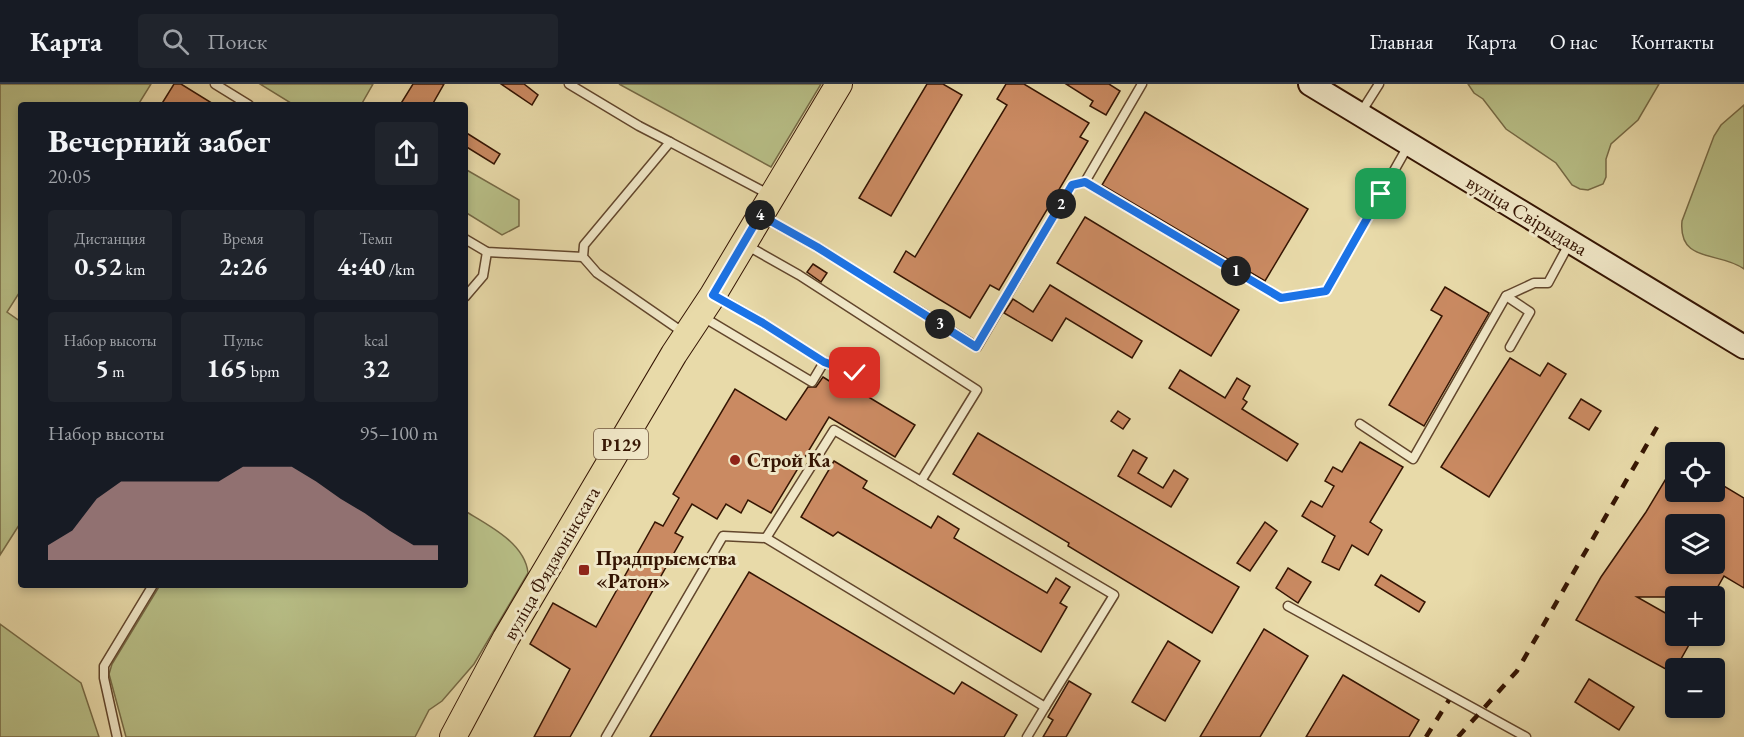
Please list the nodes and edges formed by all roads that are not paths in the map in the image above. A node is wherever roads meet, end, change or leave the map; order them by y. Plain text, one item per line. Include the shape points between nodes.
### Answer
1 (215, 84) edge
2 (569, 84) edge
3 (839, 84) edge
4 (1142, 84) edge
5 (1310, 84) edge
6 (1379, 84) edge
7 (244, 102) edge
8 (1360, 114) junction
9 (670, 142) junction
10 (1410, 144) junction
11 (1085, 182) junction
12 (765, 205) junction
13 (468, 241) edge
14 (1570, 241) junction
15 (743, 243) junction
16 (487, 252) junction
17 (583, 257) junction
18 (468, 294) edge
19 (1506, 296) junction
20 (700, 315) junction
21 (1510, 347) dead end
22 (1744, 347) edge
23 (824, 362) junction
24 (855, 373) dead end
25 (1360, 424) dead end
26 (921, 481) junction
27 (766, 538) junction
28 (151, 588) edge
29 (1288, 606) dead end
30 (1045, 707) junction
31 (117, 737) edge
32 (453, 737) edge
33 (606, 737) edge
34 (1027, 737) edge
35 (1526, 737) edge

1 - 7 lane
2 - 9 lane
3 - 12 main road, вуліца Фядзюнінскага / Р129
4 - 11 lane
5 - 8 main road, вуліца Свірыдава
6 - 8 lane
8 - 10 main road, вуліца Свірыдава
9 - 12 lane
9 - 17 lane via 584,245
10 - 11 lane via 1326,291 1281,298
10 - 14 main road, вуліца Свірыдава
11 - 12 lane via 1072,185 976,347 817,247
12 - 15 main road, вуліца Фядзюнінскага / Р129
13 - 16 lane
14 - 19 lane via 1548,283 1534,283
14 - 22 main road, вуліца Свірыдава
15 - 20 main road, вуліца Фядзюнінскага / Р129
15 - 26 lane via 977,390
16 - 17 lane
16 - 18 lane via 483,276
17 - 20 lane via 597,273
19 - 21 lane via 1530,312
19 - 25 lane via 1413,459
20 - 23 lane via 763,323
20 - 23 lane via 812,382
20 - 32 main road, вуліца Фядзюнінскага / Р129 via 512,629
23 - 24 lane
26 - 27 lane via 834,430
26 - 30 lane via 1114,595
27 - 30 lane
27 - 33 lane via 723,536
28 - 31 lane via 104,666
29 - 35 lane
30 - 34 lane

